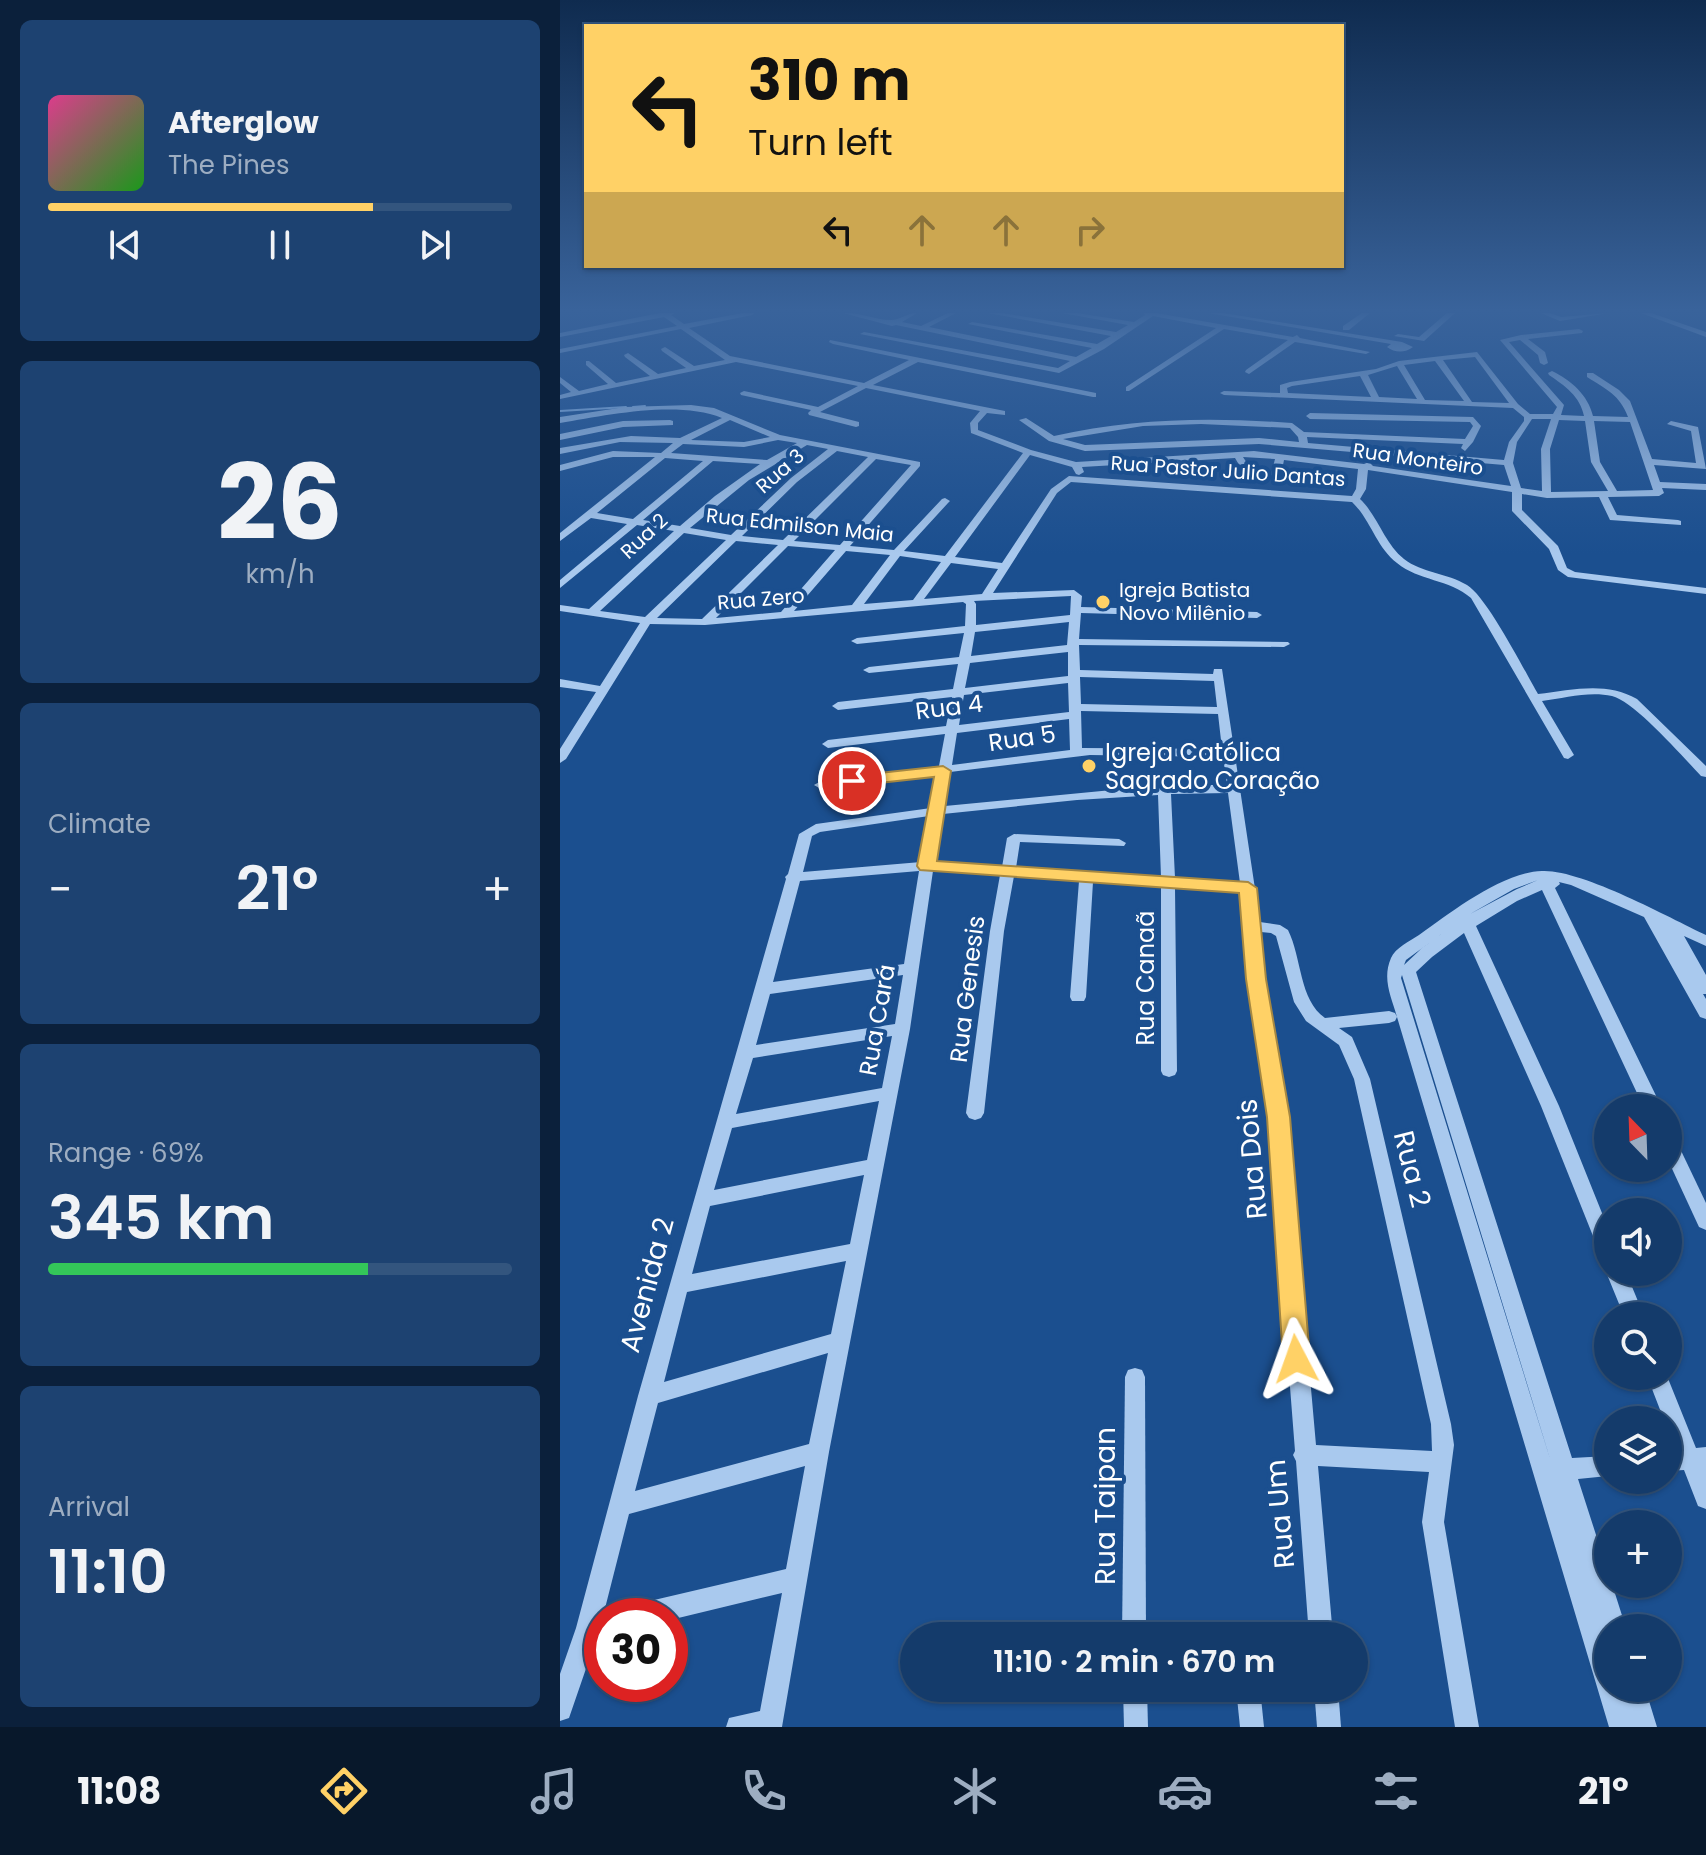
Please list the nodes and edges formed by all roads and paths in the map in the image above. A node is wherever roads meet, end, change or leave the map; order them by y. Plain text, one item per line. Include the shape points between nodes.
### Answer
1 (746, 394) edge
2 (850, 394) edge
3 (907, 394) edge
4 (1086, 394) edge
5 (1236, 394) edge
6 (1328, 394) edge
7 (1373, 394) edge
8 (1418, 394) edge
9 (1462, 394) edge
10 (1506, 394) edge
11 (1550, 394) edge
12 (1579, 394) edge
13 (1617, 394) edge
14 (1093, 395) dead end
15 (1284, 396) joint
16 (1330, 398) junction
17 (1376, 400) junction
18 (1422, 401) junction
19 (1469, 403) junction
20 (1515, 406) junction
21 (701, 409) junction
22 (985, 410) junction
23 (817, 412) junction
24 (1002, 413) dead end
25 (1310, 416) dead end
26 (1528, 416) junction
27 (728, 418) junction
28 (1553, 418) junction
29 (1591, 418) junction
30 (1374, 419) junction
31 (560, 420) edge
32 (1023, 420) dead end
33 (1632, 420) junction
34 (670, 423) junction
35 (856, 424) dead end
36 (1671, 424) dead end
37 (751, 427) junction
38 (560, 437) edge
39 (778, 437) junction
40 (1371, 437) junction
41 (645, 438) junction
42 (1303, 438) junction
43 (1052, 439) junction
44 (681, 441) junction
45 (1469, 442) junction
46 (804, 443) junction
47 (714, 444) junction
48 (834, 449) junction
49 (560, 451) edge
50 (1373, 451) junction
51 (1028, 452) junction
52 (1237, 454) junction
53 (663, 455) junction
54 (874, 456) junction
55 (1457, 457) junction
56 (1280, 458) junction
57 (709, 460) junction
58 (1144, 461) junction
59 (765, 462) junction
60 (1649, 462) junction
61 (1508, 463) junction
62 (562, 465) edge
63 (1076, 465) junction
64 (1700, 465) edge
65 (1364, 468) junction
66 (1247, 471) dead end
67 (1276, 475) dead end
68 (1069, 479) junction
69 (1142, 482) junction
70 (1706, 484) edge
71 (1658, 489) junction
72 (1517, 490) junction
73 (1547, 495) junction
74 (1609, 495) junction
75 (1355, 499) junction
76 (945, 501) dead end
77 (591, 515) junction
78 (637, 522) junction
79 (1678, 523) dead end
80 (682, 530) junction
81 (560, 538) edge
82 (733, 538) junction
83 (786, 544) junction
84 (843, 547) junction
85 (897, 553) junction
86 (947, 562) junction
87 (1005, 567) junction
88 (560, 585) edge
89 (1704, 592) edge
90 (976, 599) junction
91 (915, 604) junction
92 (560, 608) edge
93 (854, 610) junction
94 (591, 613) junction
95 (1075, 614) junction
96 (784, 615) junction
97 (1257, 615) dead end
98 (647, 621) junction
99 (705, 622) junction
100 (970, 629) junction
101 (857, 641) dead end
102 (1284, 644) dead end
103 (1073, 645) junction
104 (965, 661) junction
105 (869, 670) dead end
106 (1076, 676) junction
107 (560, 683) edge
108 (604, 690) junction
109 (959, 692) junction
110 (1536, 698) junction
111 (838, 706) dead end
112 (1076, 711) junction
113 (1223, 711) junction
114 (952, 729) junction
115 (828, 744) dead end
116 (1076, 752) junction
117 (1229, 753) junction
118 (1568, 755) dead end
119 (560, 759) edge
120 (943, 771) junction
121 (1706, 773) edge
122 (821, 785) dead end
123 (1164, 789) junction
124 (1235, 789) junction
125 (936, 810) junction
126 (1119, 843) dead end
127 (927, 866) junction
128 (1008, 871) junction
129 (1086, 875) junction
130 (792, 877) junction
131 (1545, 879) junction
132 (1168, 881) junction
133 (1248, 888) junction
134 (1466, 919) junction
135 (1253, 926) junction
136 (1664, 926) junction
137 (1706, 941) edge
138 (1706, 951) edge
139 (913, 968) junction
140 (764, 989) junction
141 (1706, 989) edge
142 (1078, 997) dead end
143 (1706, 1013) edge
144 (1389, 1017) dead end
145 (1323, 1024) junction
146 (902, 1029) junction
147 (746, 1053) junction
148 (1169, 1071) dead end
149 (890, 1093) junction
150 (1646, 1094) edge
151 (975, 1113) dead end
152 (726, 1122) junction
153 (874, 1166) junction
154 (1682, 1171) edge
155 (702, 1200) junction
156 (1594, 1216) edge
157 (1706, 1222) edge
158 (857, 1251) junction
159 (679, 1285) junction
160 (842, 1340) junction
161 (1135, 1377) dead end
162 (1299, 1387) joint
163 (1664, 1390) edge
164 (648, 1396) junction
165 (818, 1452) junction
166 (1304, 1455) junction
167 (1698, 1458) edge
168 (1441, 1462) junction
169 (1594, 1467) edge
170 (1554, 1470) junction
171 (1706, 1498) edge
172 (620, 1506) junction
173 (795, 1578) junction
174 (601, 1598) edge
175 (688, 1604) edge
176 (1609, 1614) edge
177 (1134, 1622) edge
178 (1320, 1622) edge
179 (1594, 1630) edge
180 (584, 1652) edge
181 (1135, 1702) edge
182 (1249, 1702) edge
183 (1327, 1702) edge
184 (1613, 1702) edge
185 (1637, 1702) edge
186 (560, 1709) edge
187 (770, 1724) edge
188 (738, 1727) edge
189 (1136, 1727) edge
190 (1252, 1727) edge
191 (1329, 1727) edge
192 (1467, 1727) edge
193 (1621, 1727) edge
194 (1645, 1727) edge

1 - 23 street
2 - 23 street
3 - 22 street
4 - 14 street
5 - 15 street
6 - 16 street
7 - 17 street
8 - 18 street
9 - 19 street
10 - 20 street
11 - 28 street via 1560,411
12 - 29 street
13 - 33 street
15 - 16 street
16 - 17 street
17 - 18 street
18 - 19 street
19 - 20 street
20 - 26 street
21 - 27 street
21 - 31 street via 670,406
21 - 34 street
22 - 24 street
22 - 51 street, Rua Monteiro via 974,431
23 - 35 street
25 - 30 street
26 - 28 street
26 - 61 street
27 - 37 street
27 - 44 street
28 - 29 street
28 - 73 street via 1544,460
29 - 33 street
29 - 74 street via 1594,457
30 - 40 street
30 - 45 street via 1467,420 1477,424
32 - 43 street
33 - 60 street
34 - 38 street via 623,424
34 - 41 street
36 - 64 street via 1695,429
37 - 39 street
37 - 47 street
39 - 46 street
39 - 47 street via 748,446
40 - 42 street
40 - 45 street
40 - 50 street
41 - 44 street
41 - 49 street
42 - 43 street via 1085,448
42 - 43 street via 1292,426 1157,420
42 - 50 street
44 - 47 street
44 - 53 street
45 - 55 street
46 - 48 street
46 - 59 street
48 - 54 street
48 - 82 street, Rua 3
50 - 55 street
50 - 65 street
51 - 63 street, Rua Monteiro
51 - 86 street
52 - 56 street, Rua Monteiro
52 - 58 street, Rua Monteiro via 1190,462
52 - 66 street
53 - 57 street
53 - 62 street via 613,454
53 - 77 street
54 - 83 street
54 - 84 street via 917,466
55 - 61 street
56 - 65 street, Rua Monteiro
56 - 67 street
57 - 59 street
57 - 78 street
58 - 63 street, Rua Monteiro
58 - 69 street
59 - 80 street, Rua 2
60 - 64 street
60 - 71 street
61 - 72 street
63 - 68 street via 1081,470
64 - 70 street
65 - 72 street, Rua Monteiro
65 - 75 street
68 - 69 street, Rua Pastor Julio Dantas
68 - 87 street via 1054,491
69 - 75 street, Rua Pastor Julio Dantas
70 - 71 street, Rua Monteiro
71 - 74 street, Rua Monteiro
72 - 73 street, Rua Monteiro
72 - 89 street via 1517,511 1555,550 1564,571
73 - 74 street, Rua Monteiro
74 - 79 street via 1613,518
75 - 110 street, Rua Pastor Julio Dantas via 1398,561 1463,586 1475,596
76 - 85 street
77 - 78 street, Rua Edmilson Maia
77 - 81 street
78 - 80 street, Rua Edmilson Maia
78 - 88 street
80 - 82 street, Rua Edmilson Maia
80 - 94 street, Rua 2
82 - 83 street, Rua Edmilson Maia
82 - 98 street, Rua 3
83 - 84 street, Rua Edmilson Maia
83 - 99 street
84 - 85 street, Rua Edmilson Maia
84 - 96 street
85 - 86 street, Rua Edmilson Maia
85 - 93 street
86 - 87 street, Rua Edmilson Maia
86 - 91 street
87 - 90 street
90 - 91 street, Rua Zero
90 - 95 street, Rua Zero via 1071,592 1077,596
90 - 100 street, Rua Cará
91 - 93 street, Rua Zero
92 - 94 street, Rua Zero
93 - 96 street, Rua Zero
94 - 98 street, Rua Zero
95 - 97 street
95 - 100 street
95 - 103 street
96 - 99 street, Rua Zero
98 - 99 street, Rua Zero
98 - 108 street, Rua 3
100 - 101 street
100 - 104 street, Rua Cará
102 - 103 street
103 - 104 street
103 - 106 street
104 - 105 street
104 - 109 street, Rua Cará
106 - 109 street
106 - 112 street
106 - 113 street via 1218,675
107 - 108 street
108 - 119 street, Rua 3
109 - 111 street
109 - 114 street, Rua Cará
110 - 118 street, Rua Pastor Julio Dantas
110 - 121 street via 1620,694
112 - 113 street, Rua 4
112 - 114 street, Rua 4
112 - 116 street
113 - 117 street
114 - 115 street, Rua 4
114 - 120 street, Rua Cará
116 - 117 street, Rua 5
116 - 120 street, Rua 5
117 - 124 street
120 - 122 street, Rua 5
120 - 125 street, Rua Cará
123 - 124 street
123 - 125 street
123 - 132 street, Rua Canaã
124 - 133 street
125 - 127 street, Rua Cará
125 - 130 street, Avenida 2 via 806,834
126 - 128 street, Rua Genesis via 1014,838
127 - 128 street
127 - 130 street
127 - 139 street, Rua Cará
128 - 129 street
128 - 151 street, Rua Genesis
129 - 132 street
129 - 142 street
130 - 140 street, Avenida 2
131 - 134 street via 1514,883
131 - 136 street via 1572,880
131 - 150 street
132 - 133 street
132 - 148 street, Rua Canaã
133 - 135 street
134 - 156 street
134 - 170 street via 1399,957 1393,978
135 - 145 street, Rua 2 via 1283,934 1302,1002
135 - 162 street, Rua Dois via 1278,1117
136 - 137 street
136 - 138 street
136 - 141 street
136 - 143 street
139 - 140 street
139 - 146 street, Rua Cará
140 - 147 street, Avenida 2
144 - 145 street
145 - 168 street, Rua 2 via 1346,1041 1362,1079 1437,1399
146 - 147 street
146 - 149 street, Rua Cará
147 - 152 street, Avenida 2
149 - 152 street
149 - 153 street, Rua Cará
152 - 155 street, Avenida 2
153 - 155 street
153 - 158 street, Rua Cará
154 - 157 street
155 - 159 street, Avenida 2
158 - 159 street
158 - 160 street, Rua Cará
159 - 164 street, Avenida 2
160 - 164 street
160 - 165 street, Rua Cará
161 - 177 street, Rua Taipan
162 - 166 street, Rua Um
163 - 167 street
164 - 172 street, Avenida 2
165 - 172 street
165 - 173 street, Rua Cará
166 - 168 street
166 - 178 street, Rua Um
167 - 171 street
168 - 192 street, Rua 2 via 1433,1522
169 - 170 street
170 - 176 street
170 - 179 street
172 - 174 street, Avenida 2
173 - 175 street
173 - 187 street, Rua Cará
180 - 186 street, Avenida 2
181 - 189 street
182 - 190 street
183 - 191 street
184 - 193 street
185 - 194 street
187 - 188 street

